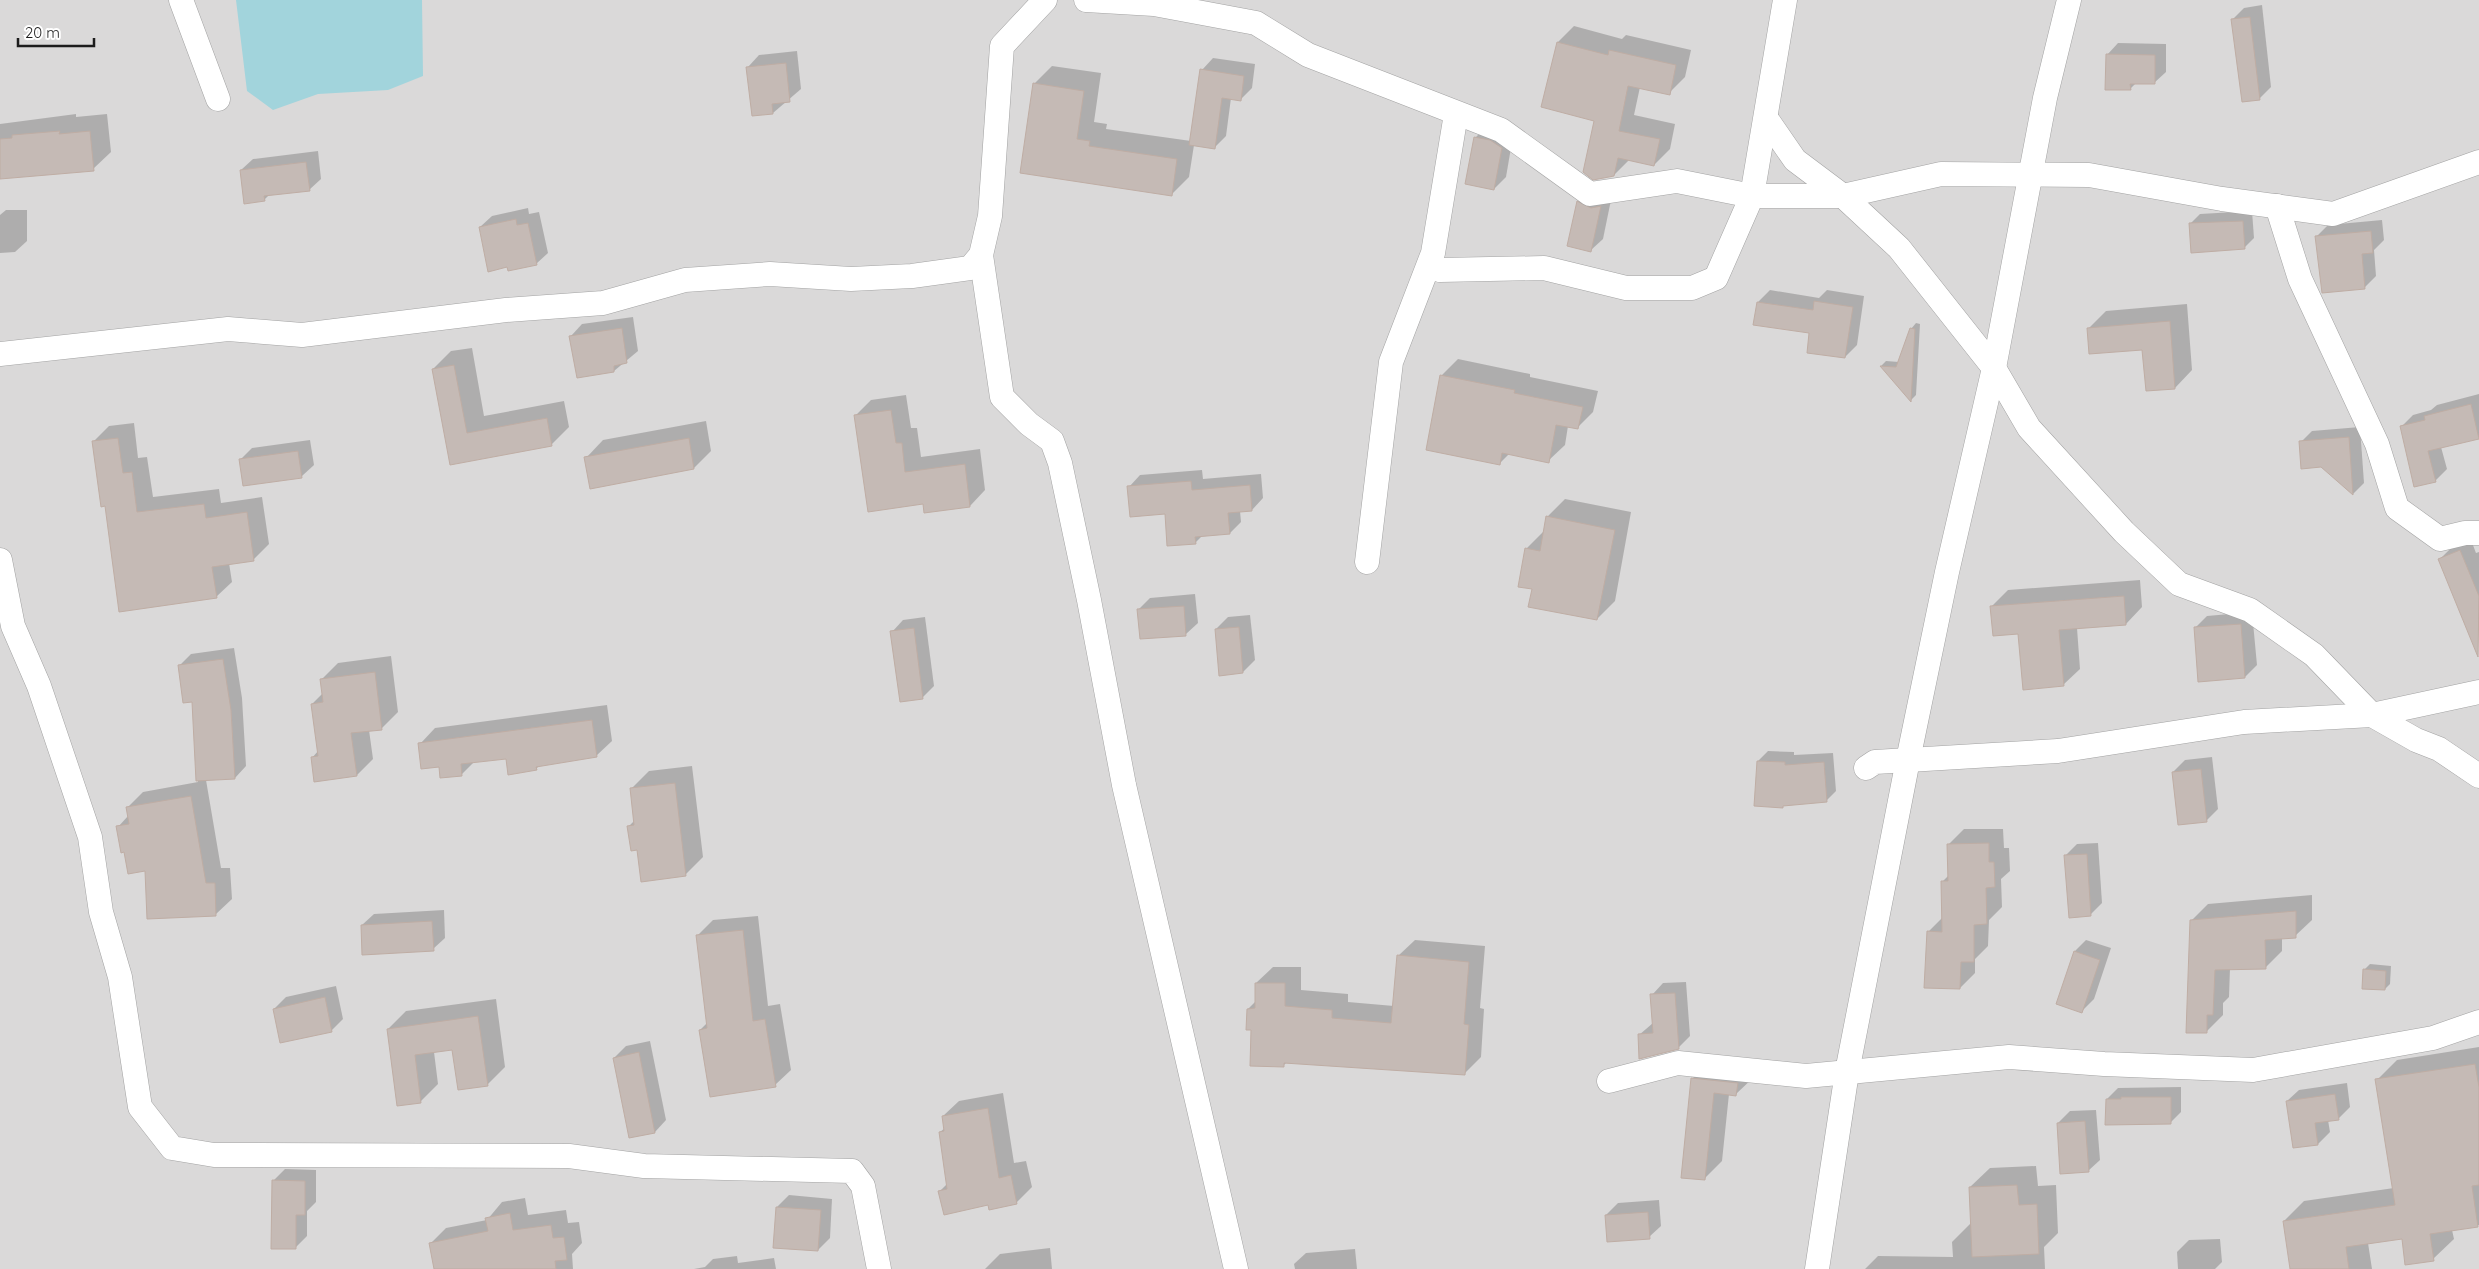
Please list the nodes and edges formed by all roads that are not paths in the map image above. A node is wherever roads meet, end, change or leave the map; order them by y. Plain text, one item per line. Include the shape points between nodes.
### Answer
1 (181, 0) edge
2 (1045, 0) edge
3 (1086, 0) edge
4 (1785, 0) edge
5 (2069, 0) edge
6 (218, 99) dead end
7 (1456, 114) junction
8 (1766, 118) junction
9 (2479, 162) edge
10 (2029, 175) junction
11 (1752, 196) junction
12 (1843, 196) junction
13 (2277, 206) junction
14 (981, 255) junction
15 (1440, 270) dead end
16 (0, 354) edge
17 (1994, 368) junction
18 (2479, 533) edge
19 (0, 560) edge
20 (1367, 562) dead end
21 (2479, 692) edge
22 (2372, 715) junction
23 (1908, 760) junction
24 (1866, 768) dead end
25 (2479, 776) edge
26 (2479, 1022) edge
27 (1847, 1072) junction
28 (1609, 1081) dead end
29 (879, 1269) edge
30 (1236, 1269) edge
31 (1817, 1269) edge

1 - 6 street
2 - 14 street via 1002,46 990,216
3 - 7 street via 1154,4 1256,23 1308,55
4 - 8 street
5 - 10 street via 2044,98
7 - 11 street via 1501,130 1590,194 1677,181
7 - 20 street via 1433,253 1391,362
8 - 11 street
8 - 12 street via 1795,160
9 - 13 street via 2333,214
10 - 12 street via 1941,174
10 - 13 street via 2090,175
10 - 17 street
11 - 12 street
11 - 15 street via 1716,278 1692,288 1626,288 1544,268
12 - 17 street via 1899,248
13 - 18 street via 2300,279 2377,444 2397,508 2440,539
14 - 16 street via 970,268 912,276 851,279 770,274 685,280 603,303 506,310 302,335 228,329
14 - 30 street via 1002,397 1052,441 1060,463 1090,600 1124,785
17 - 22 street via 2029,428 2124,532 2179,584 2250,610 2314,655
17 - 23 street
19 - 29 street via 13,626 39,686 90,837 100,912 120,977 140,1107 172,1148 214,1155 569,1156 644,1166 852,1171 863,1186
21 - 22 street
22 - 23 street via 2244,722 2058,751
22 - 25 street via 2416,740 2439,748
23 - 24 street via 1875,762
23 - 27 street
26 - 27 street via 2433,1038 2253,1070 2009,1057
27 - 28 street via 1806,1076 1678,1063
27 - 31 street

